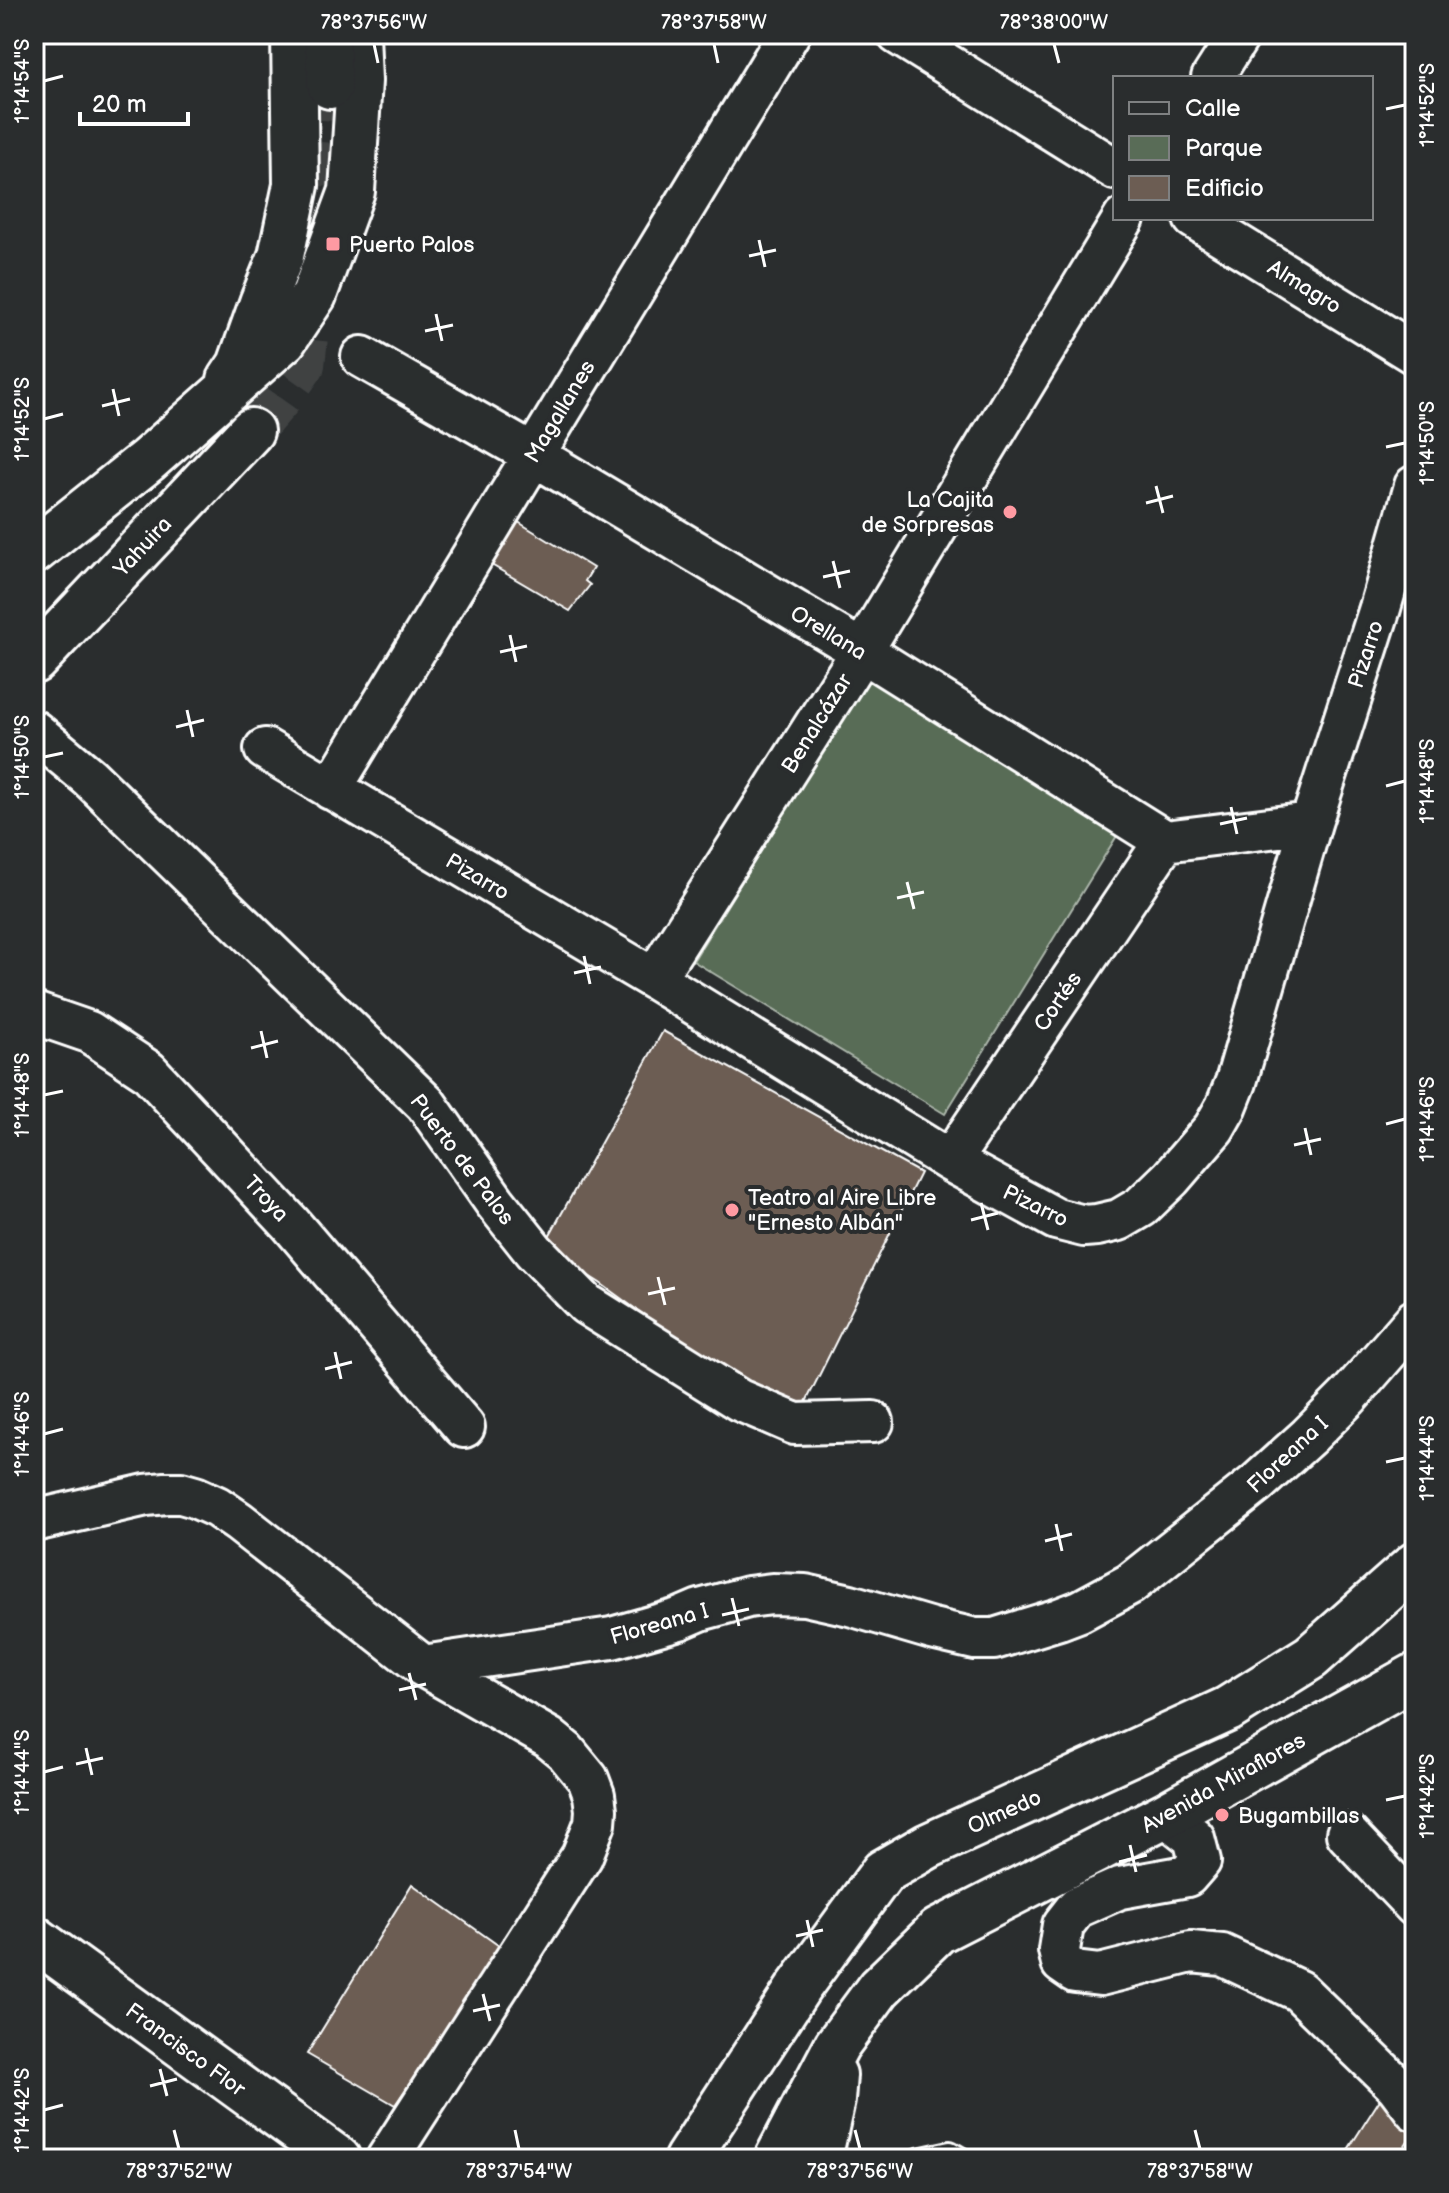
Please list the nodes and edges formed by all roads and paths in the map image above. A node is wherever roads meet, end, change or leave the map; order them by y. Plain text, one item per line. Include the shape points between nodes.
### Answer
1 (294, 34) edge
2 (327, 34) edge
3 (357, 34) edge
4 (789, 34) edge
5 (898, 34) edge
6 (1240, 34) edge
7 (1213, 76) edge
8 (330, 86) tunnel mouth
9 (1113, 168) edge
10 (1123, 220) edge
11 (1197, 220) edge
12 (1415, 354) edge
13 (362, 357) dead end
14 (215, 403) junction
15 (251, 431) tunnel mouth
16 (532, 454) junction
17 (1415, 486) edge
18 (34, 551) edge
19 (862, 651) junction
20 (34, 661) edge
21 (34, 731) edge
22 (265, 749) dead end
23 (331, 789) junction
24 (1311, 823) junction
25 (1165, 841) junction
26 (654, 979) junction
27 (34, 1013) edge
28 (950, 1161) junction
29 (1415, 1320) edge
30 (873, 1422) dead end
31 (464, 1427) dead end
32 (34, 1521) edge
33 (1415, 1565) edge
34 (423, 1666) junction
35 (1415, 1676) edge
36 (1165, 1815) junction
37 (1347, 1834) dead end
38 (1415, 1906) edge
39 (34, 1938) edge
40 (837, 2045) junction
41 (1415, 2110) edge
42 (338, 2159) edge
43 (387, 2159) edge
44 (687, 2159) edge
45 (777, 2159) edge
46 (819, 2159) edge
47 (918, 2159) edge
48 (962, 2159) edge

1 - 14 main road via 296,185 281,256 240,365
2 - 8 main road
3 - 14 main road via 352,191 314,295 284,340
4 - 16 street, Magallanes
5 - 9 street
6 - 7 street
10 - 19 street, Benalcázar
11 - 12 street, Almagro
13 - 16 street, Orellana
14 - 18 main road
15 - 20 main road, Yahuira
16 - 19 street, Orellana
16 - 23 street, Magallanes
17 - 24 street, Pizarro
19 - 25 street, Orellana
19 - 26 street, Benalcázar
21 - 30 street, Puerto de Palos via 89,777 426,1104 534,1251 586,1304 739,1400 795,1424
22 - 23 street, Pizarro
23 - 26 street, Pizarro
24 - 25 street
24 - 28 street, Pizarro via 1226,1107 1200,1146 1141,1207 1108,1223 1074,1224
25 - 28 street, Cortés
26 - 28 street, Pizarro
27 - 31 street, Troya via 89,1032 148,1071 290,1223
29 - 34 street, Floreana I via 1348,1397 1256,1484 1130,1584 1059,1619 994,1639 975,1639 805,1595 772,1594 612,1638
32 - 34 street via 146,1495 195,1497 239,1522
33 - 44 main road, Olmedo via 1311,1657 1228,1709 928,1846 883,1872 799,1987
34 - 43 street via 565,1751 588,1779 596,1810 582,1856
35 - 36 main road, Avenida Miraflores
36 - 40 main road, Avenida Miraflores via 938,1931 879,1988
36 - 41 street via 1194,1838 1200,1861 1187,1876 1120,1888 1077,1907 1063,1925 1062,1963 1075,1972 1100,1975 1191,1952 1222,1955 1299,1991
37 - 38 street
39 - 42 main road, Francisco Flor
40 - 45 main road, Avenida Miraflores
40 - 46 main road
47 - 48 lane via 950,2152

